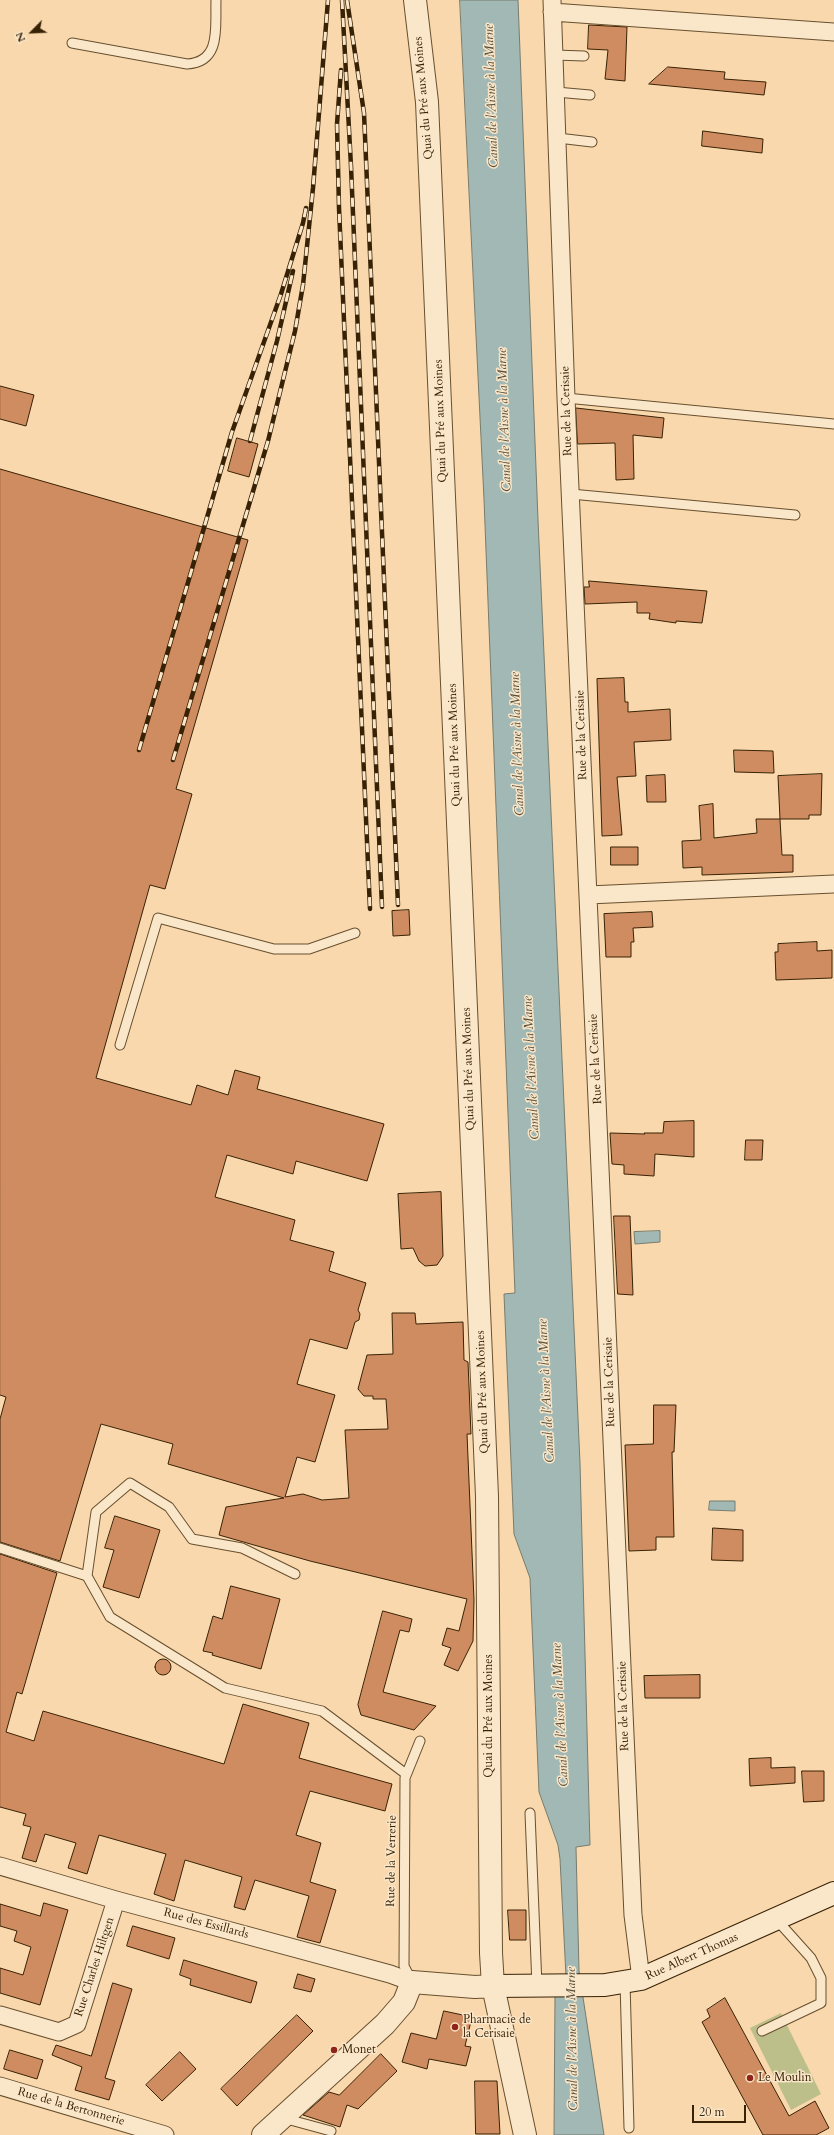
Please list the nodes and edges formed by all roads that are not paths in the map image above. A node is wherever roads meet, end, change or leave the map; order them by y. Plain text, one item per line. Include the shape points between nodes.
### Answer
1 (216, 0) edge
2 (415, 0) edge
3 (552, 6) edge
4 (834, 32) edge
5 (72, 43) dead end
6 (554, 56) junction
7 (584, 56) dead end
8 (556, 92) junction
9 (590, 96) dead end
10 (558, 138) junction
11 (592, 142) dead end
12 (566, 398) junction
13 (834, 424) edge
14 (571, 494) junction
15 (795, 515) dead end
16 (834, 884) edge
17 (588, 895) junction
18 (355, 933) dead end
19 (120, 1045) dead end
20 (0, 1548) edge
21 (295, 1574) dead end
22 (87, 1576) junction
23 (420, 1741) dead end
24 (406, 1774) junction
25 (530, 1813) dead end
26 (0, 1866) edge
27 (834, 1893) edge
28 (116, 1900) junction
29 (776, 1919) junction
30 (412, 1982) junction
31 (624, 1982) junction
32 (539, 1985) junction
33 (493, 1986) junction
34 (0, 2015) edge
35 (762, 2031) dead end
36 (0, 2086) edge
37 (282, 2118) junction
38 (629, 2128) dead end
39 (331, 2131) dead end
40 (165, 2135) edge
41 (263, 2135) edge
42 (525, 2135) edge

1 - 5 lane via 214,47 207,57 198,63 187,64
2 - 33 street, Quai du Pré aux Moines via 427,102 487,1480
3 - 4 street
3 - 6 street, Rue de la Cerisaie
6 - 7 lane
6 - 8 street, Rue de la Cerisaie
8 - 9 lane
8 - 10 street, Rue de la Cerisaie
10 - 11 lane
10 - 12 street, Rue de la Cerisaie
12 - 13 lane
12 - 14 street, Rue de la Cerisaie
14 - 15 lane
14 - 17 street, Rue de la Cerisaie
16 - 17 street
17 - 31 street, Rue de la Cerisaie via 633,1907
18 - 19 lane via 310,949 274,949 158,918
20 - 22 lane
21 - 22 lane via 242,1548 192,1539 169,1507 130,1483 96,1512
22 - 24 lane via 110,1617 225,1688 322,1711
23 - 24 lane, Rue de la Verrerie
24 - 30 lane, Rue de la Verrerie via 404,1966
25 - 32 lane
26 - 28 street, Rue des Essillards
27 - 29 street, Rue Albert Thomas
28 - 30 street, Rue des Essillards
28 - 34 street, Rue Charles Hiltgen via 77,2024 58,2032
29 - 31 street, Rue Albert Thomas
29 - 35 lane via 811,1958 821,1978 821,2003
30 - 33 street
30 - 37 street via 404,2002 385,2024
31 - 32 street
31 - 38 lane
32 - 33 street
33 - 42 street, Quai du Pré aux Moines
36 - 40 street, Rue de la Bertonnerie
37 - 39 lane
37 - 41 street

